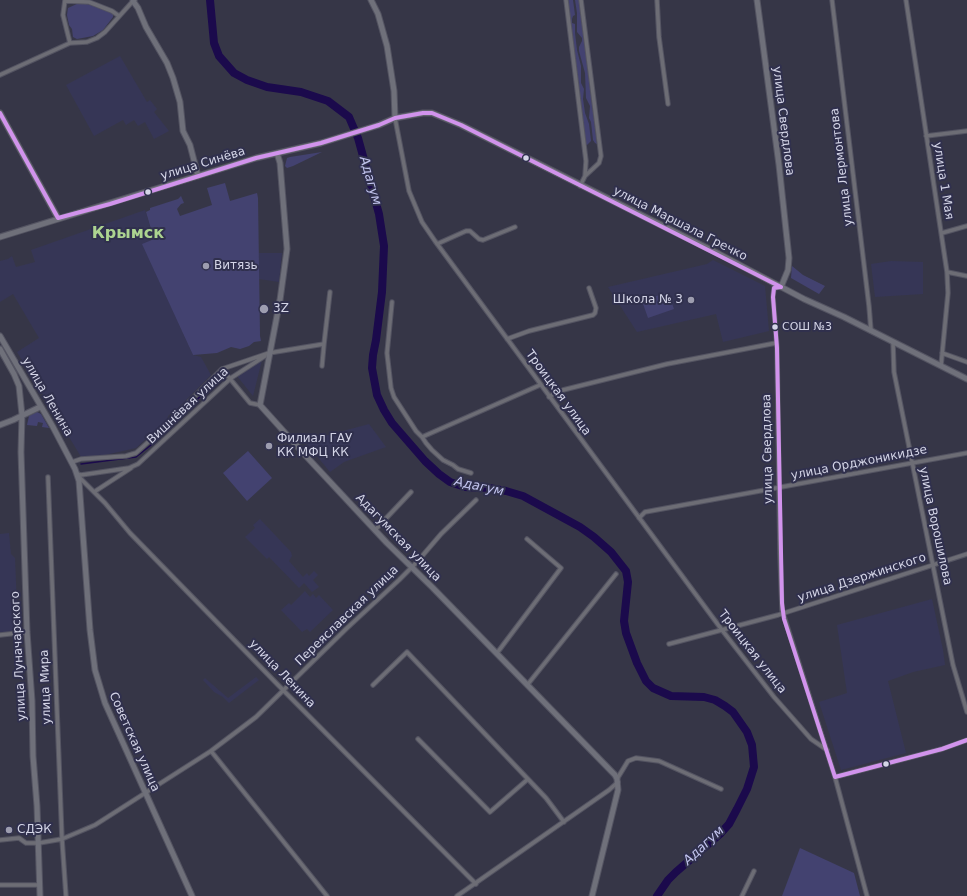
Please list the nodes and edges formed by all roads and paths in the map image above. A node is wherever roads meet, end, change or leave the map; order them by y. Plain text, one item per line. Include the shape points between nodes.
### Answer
1 (65, 0) edge
2 (371, 0) edge
3 (566, 0) edge
4 (581, 0) edge
5 (657, 0) edge
6 (757, 0) edge
7 (832, 0) edge
8 (906, 0) edge
9 (134, 1) edge
10 (119, 16) junction
11 (70, 43) junction
12 (0, 75) edge
13 (668, 104) dead end
14 (0, 113) edge
15 (395, 118) junction
16 (967, 131) edge
17 (926, 136) junction
18 (321, 143) joint
19 (277, 153) junction
20 (198, 176) junction
21 (585, 176) junction
22 (580, 186) junction
23 (58, 218) junction
24 (967, 226) edge
25 (515, 227) dead end
26 (942, 233) junction
27 (0, 237) edge
28 (436, 244) junction
29 (947, 272) junction
30 (967, 276) edge
31 (782, 287) junction
32 (588, 288) dead end
33 (330, 292) dead end
34 (392, 302) dead end
35 (871, 331) junction
36 (0, 336) edge
37 (507, 339) junction
38 (893, 342) junction
39 (776, 343) junction
40 (324, 344) junction
41 (0, 349) edge
42 (269, 353) junction
43 (942, 353) junction
44 (967, 362) edge
45 (322, 366) dead end
46 (941, 366) junction
47 (222, 369) junction
48 (231, 378) junction
49 (967, 379) edge
50 (540, 385) junction
51 (549, 397) junction
52 (40, 406) junction
53 (260, 406) junction
54 (22, 415) junction
55 (0, 425) edge
56 (422, 437) junction
57 (967, 453) edge
58 (72, 462) junction
59 (912, 463) junction
60 (134, 467) junction
61 (76, 472) junction
62 (471, 473) dead end
63 (48, 477) dead end
64 (779, 488) junction
65 (94, 492) junction
66 (411, 492) dead end
67 (476, 500) dead end
68 (639, 518) junction
69 (375, 530) junction
70 (527, 539) dead end
71 (967, 554) edge
72 (933, 565) junction
73 (411, 567) junction
74 (616, 574) dead end
75 (783, 613) junction
76 (722, 630) junction
77 (27, 632) junction
78 (0, 635) edge
79 (669, 644) dead end
80 (497, 653) junction
81 (373, 684) dead end
82 (528, 684) junction
83 (283, 690) junction
84 (967, 712) edge
85 (418, 739) dead end
86 (967, 740) edge
87 (827, 750) junction
88 (212, 751) junction
89 (835, 777) junction
90 (528, 779) junction
91 (618, 781) junction
92 (721, 789) dead end
93 (146, 794) junction
94 (564, 822) junction
95 (62, 839) junction
96 (0, 840) edge
97 (39, 843) junction
98 (754, 871) dead end
99 (476, 884) junction
100 (0, 885) edge
101 (39, 885) junction
102 (40, 896) edge
103 (66, 896) edge
104 (192, 896) edge
105 (327, 896) edge
106 (457, 896) edge
107 (592, 896) edge
108 (742, 896) edge
109 (867, 896) edge

1 - 10 street via 89,2
1 - 11 street via 63,15
2 - 15 main road, Троицкая улица via 378,14 387,46
3 - 21 street via 586,161
4 - 21 street via 601,156 599,163
5 - 13 street via 658,37
6 - 31 main road, улица Свердлова via 789,258
7 - 35 street, улица Лермонтова
8 - 17 street, улица 1 Мая
9 - 10 street
9 - 20 main road via 173,78 180,102 183,131 190,145
10 - 11 street via 97,38 87,42
11 - 12 street
14 - 23 main road
15 - 18 main road, улица Маршала Гречко
15 - 22 main road, улица Маршала Гречко via 423,113 438,115
15 - 28 street, Троицкая улица via 411,199
16 - 17 street
17 - 26 street, улица 1 Мая
18 - 19 main road, улица Синёва
19 - 20 main road, улица Синёва
19 - 42 main road via 287,249
20 - 23 main road, улица Синёва
21 - 22 street
22 - 31 main road, улица Маршала Гречко
23 - 27 main road, улица Синёва
24 - 26 street
25 - 28 street via 483,240 466,231
26 - 29 street, улица 1 Мая
28 - 37 street, Троицкая улица
29 - 30 street
29 - 43 street, улица 1 Мая via 948,293
31 - 35 main road, улица Маршала Гречко
31 - 39 street, улица Свердлова via 774,288 773,292
32 - 37 street via 596,308 593,315
33 - 40 street
34 - 56 street via 387,353 391,388 396,402
35 - 38 main road, улица Маршала Гречко
36 - 52 main road, улица Ленина
37 - 50 street, Троицкая улица
38 - 46 main road, улица Маршала Гречко
38 - 59 street, улица Ворошилова via 894,372
39 - 51 street via 660,366 563,390
39 - 64 street, улица Свердлова
40 - 42 street
40 - 45 street
41 - 54 main road, улица Ленина via 14,374
42 - 47 street, Вишнёвая улица
42 - 48 street, Вишнёвая улица
42 - 53 main road
43 - 44 street
43 - 46 street, улица 1 Мая
46 - 49 main road, улица Маршала Гречко
47 - 48 street
47 - 58 street, Вишнёвая улица via 136,453
48 - 53 street via 250,403
48 - 60 street, Вишнёвая улица
50 - 51 street, Троицкая улица
50 - 56 street
51 - 68 street, Троицкая улица
52 - 54 main road
52 - 58 main road, улица Ленина
53 - 69 main road, Адагумская улица
54 - 55 main road
54 - 77 main road, улица Луначарского
56 - 62 street via 443,460
57 - 59 street, улица Орджоникидзе
58 - 61 main road, улица Ленина
59 - 64 street, улица Орджоникидзе
59 - 72 street, улица Ворошилова
60 - 61 street, Вишнёвая улица via 81,475
60 - 65 street
61 - 65 street, улица Ленина
61 - 93 main road, Советская улица via 95,670 105,703
63 - 95 street, улица Мира
64 - 68 street, улица Орджоникидзе via 645,512
64 - 75 street, улица Свердлова
65 - 83 street, улица Ленина via 130,533
66 - 69 street
67 - 73 street, Переяславская улица
68 - 76 street, Троицкая улица
69 - 73 main road, Адагумская улица
70 - 80 street via 561,568
71 - 72 street, улица Дзержинского
72 - 75 street, улица Дзержинского
72 - 84 street, улица Ворошилова via 953,665
73 - 80 main road, Адагумская улица
73 - 83 street, Переяславская улица
74 - 82 street
75 - 76 street, улица Дзержинского
75 - 87 street, улица Свердлова
76 - 79 street, улица Дзержинского
76 - 87 street, Троицкая улица via 774,697 811,739
77 - 78 street
77 - 97 main road, улица Луначарского
80 - 82 main road, Адагумская улица
81 - 90 street via 407,652
82 - 91 main road, Адагумская улица
83 - 88 street, Переяславская улица via 256,718
83 - 99 street, улица Ленина
85 - 90 street via 490,812
86 - 89 street
87 - 89 street, улица Свердлова
88 - 93 street, Переяславская улица
88 - 105 street
89 - 109 street, улица Свердлова
90 - 94 street
91 - 92 street via 628,761 636,758 659,761
91 - 94 street
91 - 107 main road
93 - 95 street, Переяславская улица via 95,825
93 - 104 main road, Советская улица
94 - 99 street
95 - 97 street, Переяславская улица
95 - 103 street, улица Мира
96 - 97 street, Переяславская улица via 19,838 26,843
97 - 101 main road, улица Луначарского
98 - 108 street
99 - 106 street
100 - 101 street
101 - 102 main road, улица Луначарского

